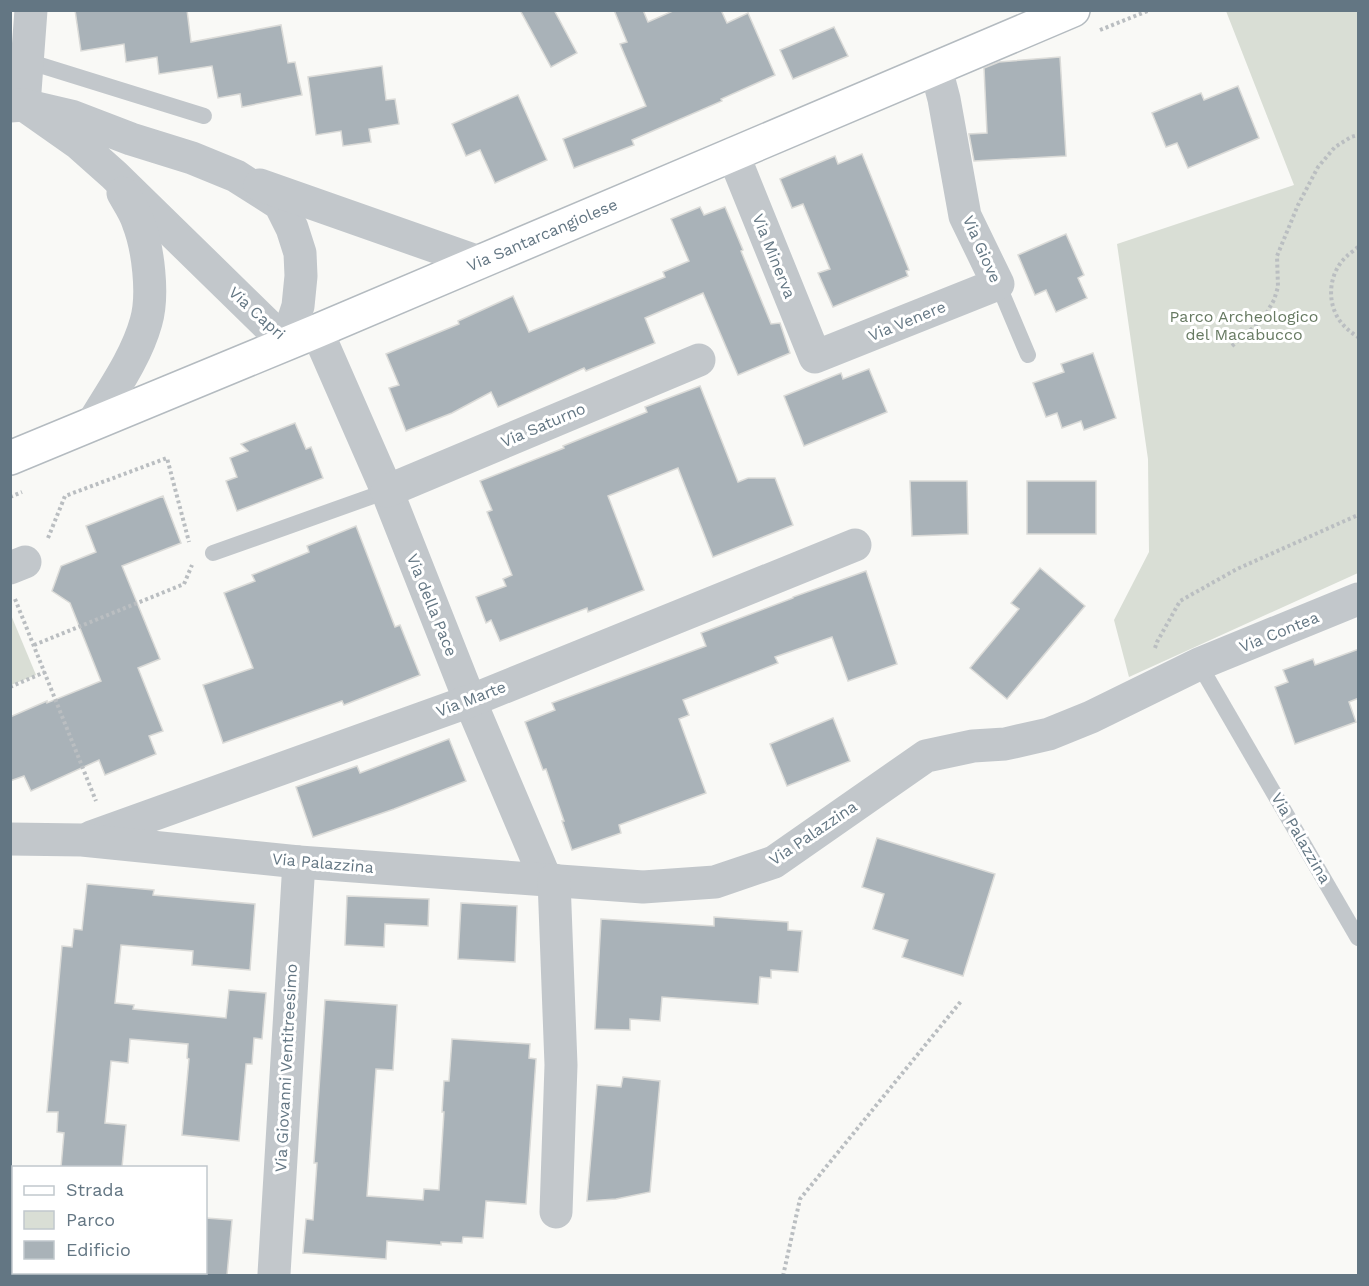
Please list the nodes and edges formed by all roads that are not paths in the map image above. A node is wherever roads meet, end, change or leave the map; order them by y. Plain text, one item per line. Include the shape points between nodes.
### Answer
1 (31, 10) edge
2 (1073, 10) edge
3 (27, 61) junction
4 (936, 69) junction
5 (17, 105) edge
6 (204, 116) dead end
7 (733, 154) junction
8 (114, 176) junction
9 (236, 176) junction
10 (479, 262) junction
11 (998, 284) junction
12 (317, 331) junction
13 (286, 343) junction
14 (1028, 356) dead end
15 (815, 357) joint
16 (699, 360) dead end
17 (93, 423) junction
18 (10, 458) edge
19 (387, 491) junction
20 (855, 545) dead end
21 (213, 553) road end
22 (1359, 599) edge
23 (1199, 664) junction
24 (470, 700) junction
25 (10, 839) edge
26 (82, 840) junction
27 (299, 862) junction
28 (550, 880) junction
29 (1359, 938) edge
30 (556, 1212) dead end
31 (274, 1274) dead end

1 - 3 street
2 - 4 main road, Via Santarcangiolese
3 - 5 street
3 - 6 lane
4 - 7 main road, Via Santarcangiolese
4 - 11 street, Via Giove via 965,216
5 - 8 street, Via Capri via 78,143
5 - 9 street, Via Capri via 71,116
7 - 10 main road, Via Santarcangiolese
7 - 15 street, Via Minerva
8 - 13 street, Via Capri
8 - 17 street, Via Capri via 138,222 147,258 147,321 134,354
9 - 10 street, Via Capri
9 - 13 street, Via Capri via 280,204 300,253 298,306
10 - 12 main road, Via Santarcangiolese
11 - 14 lane, Via Giove
11 - 15 street, Via Venere
12 - 13 main road, Via Santarcangiolese
12 - 19 street, Via della Pace
13 - 17 main road, Via Santarcangiolese
16 - 19 street, Via Saturno
17 - 18 main road, Via Santarcangiolese
19 - 21 lane
19 - 24 street, Via della Pace
20 - 24 street, Via Marte
22 - 23 street, Via Contea
23 - 28 street, Via Palazzina via 1049,734 926,756 774,862 715,882 643,887
23 - 29 lane, Via Palazzina
24 - 26 street, Via Marte
24 - 28 street, Via della Pace
25 - 26 street, Via Palazzina
26 - 27 street, Via Palazzina
27 - 28 street, Via Palazzina
27 - 31 street, Via Giovanni Ventitreesimo
28 - 30 street via 561,1065

